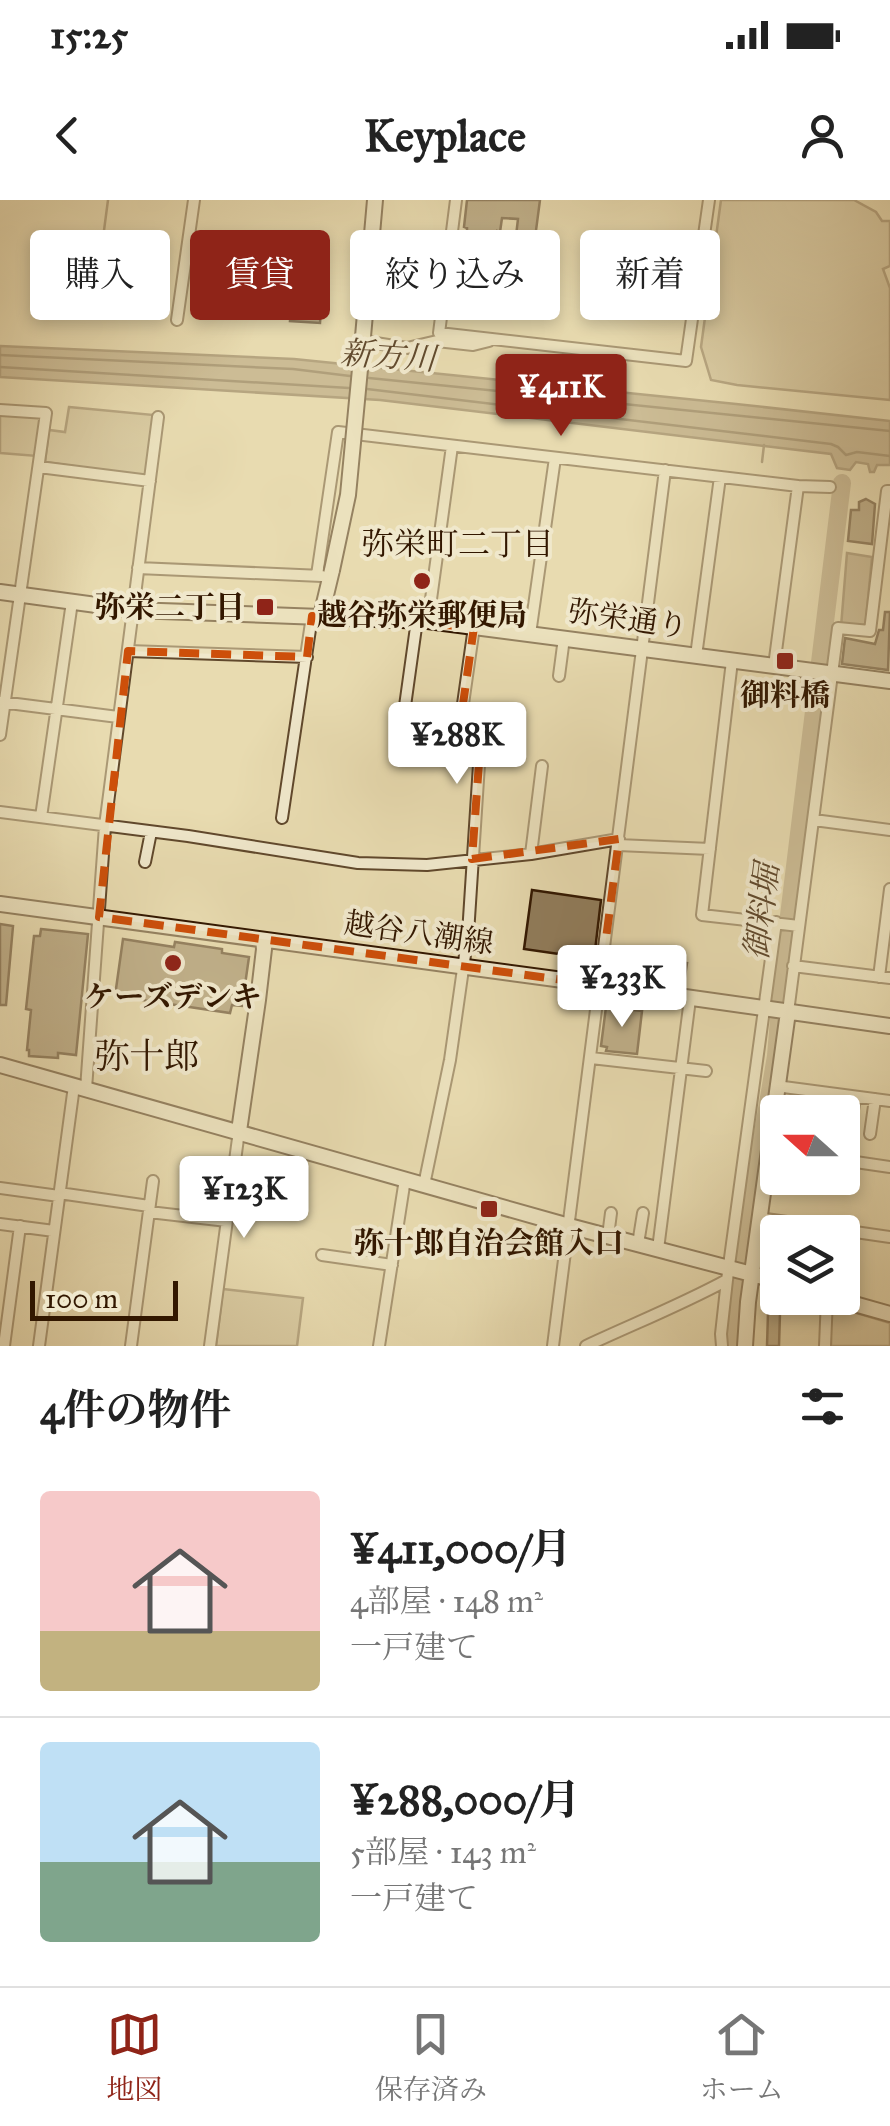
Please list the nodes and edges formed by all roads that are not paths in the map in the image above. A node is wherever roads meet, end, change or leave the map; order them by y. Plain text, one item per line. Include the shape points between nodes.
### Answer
1 (194, 200) edge
2 (375, 200) edge
3 (456, 200) edge
4 (709, 200) edge
5 (177, 320) dead end
6 (496, 339) junction
7 (362, 344) junction
8 (0, 410) edge
9 (158, 417) dead end
10 (452, 446) junction
11 (555, 458) junction
12 (39, 467) junction
13 (665, 470) junction
14 (720, 477) junction
15 (150, 481) junction
16 (798, 486) junction
17 (830, 487) dead end
18 (890, 491) edge
19 (138, 568) junction
20 (326, 574) junction
21 (0, 592) edge
22 (20, 595) junction
23 (72, 602) junction
24 (133, 610) junction
25 (317, 616) junction
26 (423, 621) junction
27 (474, 627) junction
28 (530, 634) junction
29 (564, 638) junction
30 (643, 649) junction
31 (128, 651) junction
32 (696, 656) junction
33 (307, 658) junction
34 (732, 661) junction
35 (774, 666) junction
36 (830, 674) junction
37 (560, 676) dead end
38 (890, 681) edge
39 (2, 702) edge
40 (405, 706) dead end
41 (56, 709) junction
42 (118, 718) junction
43 (0, 736) edge
44 (542, 766) dead end
45 (0, 812) edge
46 (41, 818) junction
47 (282, 818) dead end
48 (814, 820) junction
49 (105, 826) junction
50 (890, 830) edge
51 (151, 832) junction
52 (618, 842) junction
53 (710, 849) junction
54 (531, 854) junction
55 (472, 859) junction
56 (145, 862) dead end
57 (890, 889) edge
58 (0, 904) edge
59 (98, 917) junction
60 (777, 922) junction
61 (797, 926) junction
62 (263, 940) junction
63 (463, 966) junction
64 (793, 966) junction
65 (884, 978) edge
66 (600, 985) junction
67 (690, 999) junction
68 (776, 1010) junction
69 (890, 1026) edge
70 (591, 1058) junction
71 (0, 1064) edge
72 (681, 1068) junction
73 (706, 1071) dead end
74 (776, 1086) junction
75 (80, 1088) junction
76 (776, 1095) edge
77 (847, 1095) edge
78 (860, 1097) edge
79 (875, 1099) junction
80 (890, 1101) edge
81 (239, 1131) junction
82 (870, 1134) dead end
83 (860, 1162) edge
84 (890, 1166) edge
85 (405, 1180) junction
86 (153, 1181) dead end
87 (424, 1185) junction
88 (0, 1188) edge
89 (59, 1194) junction
90 (764, 1195) edge
91 (149, 1209) junction
92 (611, 1213) dead end
93 (643, 1214) dead end
94 (759, 1218) junction
95 (227, 1221) junction
96 (0, 1224) edge
97 (20, 1226) junction
98 (569, 1226) junction
99 (54, 1231) junction
100 (608, 1236) junction
101 (890, 1237) edge
102 (638, 1244) junction
103 (658, 1249) junction
104 (322, 1255) dead end
105 (392, 1265) junction
106 (738, 1272) junction
107 (760, 1277) edge
108 (860, 1306) edge
109 (890, 1314) edge
110 (828, 1315) edge
111 (4, 1346) edge
112 (39, 1346) edge
113 (131, 1346) edge
114 (210, 1346) edge
115 (379, 1346) edge
116 (553, 1346) edge
117 (586, 1346) edge
118 (722, 1346) edge
119 (744, 1346) edge
120 (824, 1346) edge

1 - 5 street
2 - 7 street
3 - 6 street via 439,333
4 - 6 street via 686,360
6 - 7 street via 406,348
7 - 20 street, bridge via 342,530
8 - 12 street via 46,414
9 - 15 street
10 - 11 street
10 - 20 street via 338,432
10 - 26 street
11 - 13 street
11 - 28 street
12 - 15 street
12 - 22 street
13 - 14 street
13 - 30 street
14 - 16 street
14 - 32 street
15 - 19 street
16 - 17 street
16 - 35 street
18 - 36 street via 870,631 838,628
19 - 20 street
19 - 24 street
20 - 25 street
21 - 22 street, 弥栄通り
22 - 23 street, 弥栄通り
22 - 39 street
23 - 24 street, 弥栄通り
23 - 41 street
24 - 25 street, 弥栄通り
24 - 31 street
25 - 26 street, 弥栄通り
25 - 33 street
26 - 27 street, 弥栄通り
26 - 40 street
27 - 28 street, 弥栄通り
27 - 55 street via 457,746 480,749
28 - 29 street, 弥栄通り
29 - 30 street, 弥栄通り
29 - 37 street
30 - 32 street, 弥栄通り
30 - 52 street
31 - 33 street
31 - 42 street
32 - 34 street, 弥栄通り
33 - 47 street
34 - 35 street, 弥栄通り
34 - 53 street
35 - 36 street, 弥栄通り
36 - 38 street, 弥栄通り
36 - 48 street
39 - 41 street
39 - 43 street
41 - 42 street
41 - 46 street
42 - 49 street
44 - 54 street
45 - 46 street
46 - 49 street
48 - 50 street
48 - 61 street
49 - 51 street
49 - 59 street
51 - 55 street via 358,863
51 - 56 street
52 - 53 street
52 - 54 street
52 - 66 street
53 - 60 street via 702,915
54 - 55 street
55 - 63 street
57 - 65 street
58 - 59 street, 越谷八潮線
59 - 62 street, 越谷八潮線
59 - 75 street
60 - 61 street
60 - 68 street
61 - 64 street
62 - 63 street, 越谷八潮線
62 - 81 street
63 - 66 street, 越谷八潮線
63 - 87 street
64 - 65 street
64 - 68 street
66 - 67 street, 越谷八潮線
66 - 70 street
67 - 68 street, 越谷八潮線
67 - 72 street
68 - 69 street, 越谷八潮線
68 - 74 street
68 - 106 street
70 - 72 street
70 - 98 street
71 - 75 street
72 - 73 street
72 - 103 street
74 - 76 street
74 - 77 street
75 - 81 street
75 - 89 street
78 - 79 street
79 - 80 street
79 - 82 street
81 - 85 street
81 - 95 street
83 - 84 street
85 - 87 street
85 - 105 street
86 - 91 street
87 - 98 street
88 - 89 street
89 - 91 street
89 - 99 street
90 - 94 street
91 - 95 street
91 - 113 street
92 - 100 street
93 - 102 street
94 - 101 street
94 - 106 street
95 - 114 street
96 - 97 street
97 - 99 street
97 - 111 street
98 - 100 street
98 - 116 street
99 - 112 street
100 - 102 street
102 - 103 street
103 - 106 street
104 - 105 street
105 - 115 street
106 - 107 street
106 - 117 street via 680,1306
106 - 118 street
106 - 119 street
108 - 109 street
110 - 120 street

